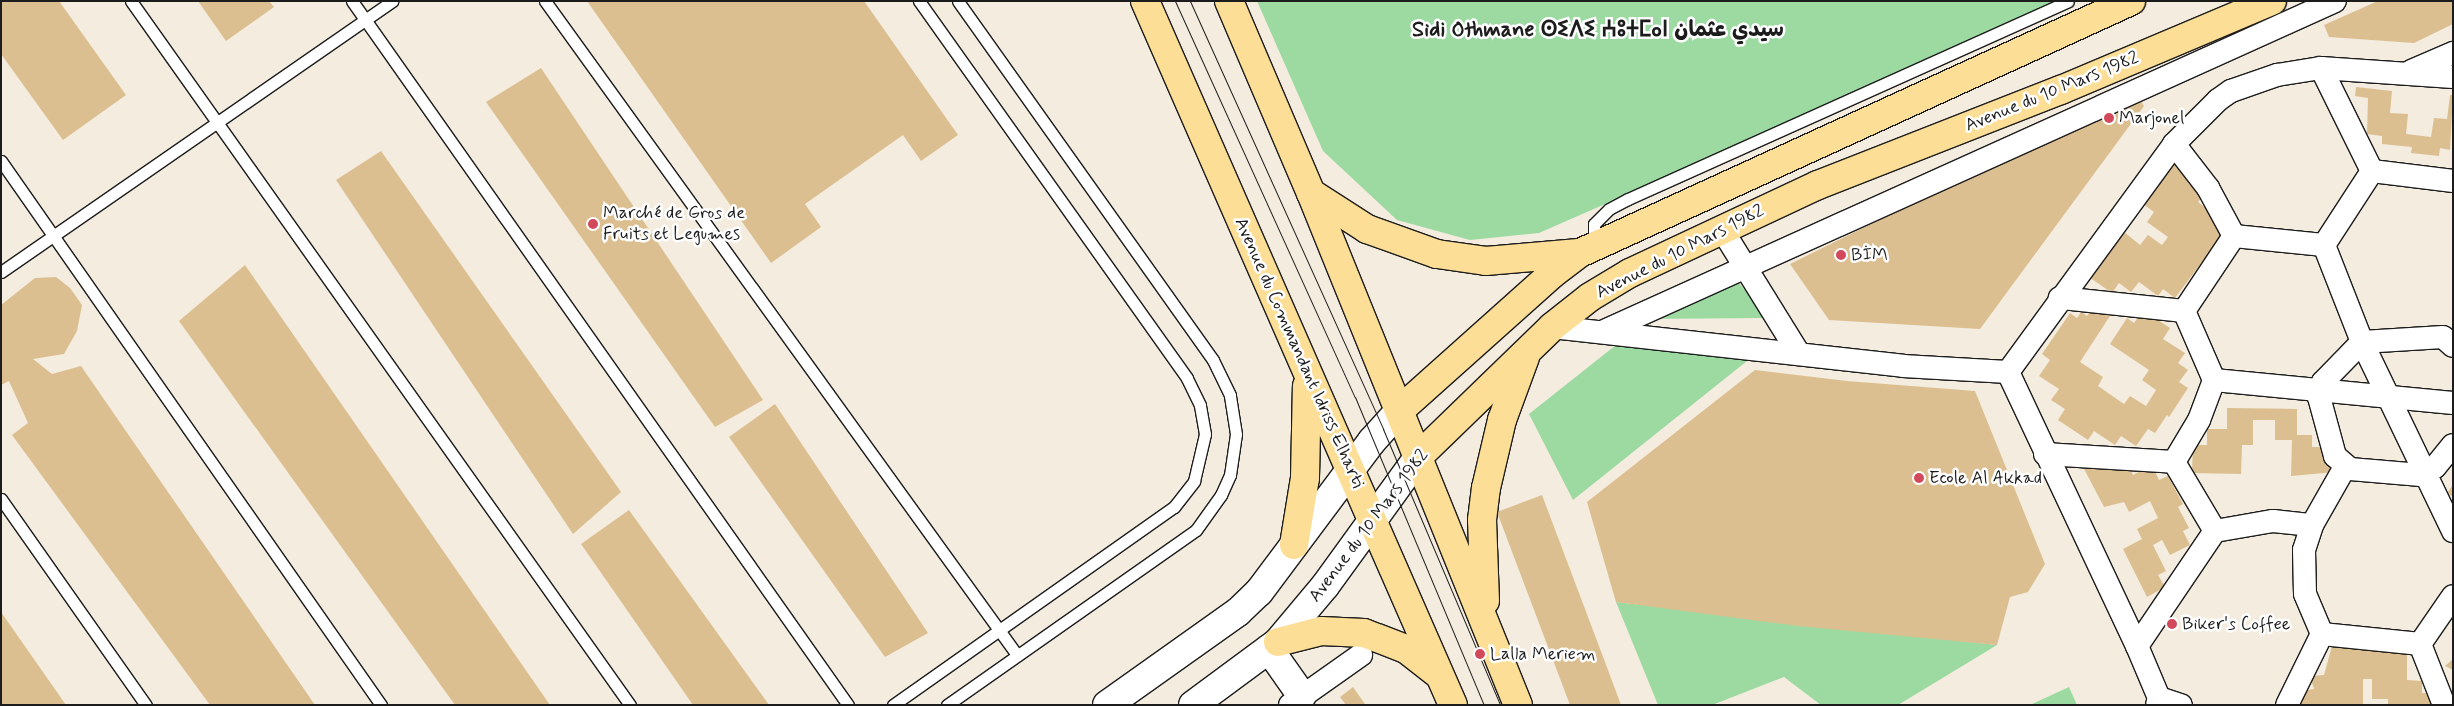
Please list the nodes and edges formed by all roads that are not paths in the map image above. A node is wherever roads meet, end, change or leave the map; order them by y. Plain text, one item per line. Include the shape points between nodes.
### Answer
1 (131, 1) edge
2 (352, 1) edge
3 (392, 1) edge
4 (545, 1) edge
5 (919, 1) edge
6 (958, 1) edge
7 (1145, 1) edge
8 (1229, 1) edge
9 (2068, 1) edge
10 (2131, 1) edge
11 (2272, 1) edge
12 (2336, 1) edge
13 (365, 20) junction
14 (2453, 53) edge
15 (2321, 68) junction
16 (2410, 72) junction
17 (2453, 77) edge
18 (217, 122) junction
19 (2174, 144) junction
20 (1, 162) edge
21 (2372, 171) junction
22 (2453, 181) edge
23 (1311, 194) junction
24 (1722, 228) junction
25 (53, 236) junction
26 (2234, 236) junction
27 (2324, 246) junction
28 (1587, 249) junction
29 (1746, 268) junction
30 (1, 272) edge
31 (2060, 298) junction
32 (2184, 311) junction
33 (1552, 326) junction
34 (1602, 332) junction
35 (2451, 337) edge
36 (2362, 342) junction
37 (1528, 349) junction
38 (1799, 354) junction
39 (2008, 372) junction
40 (1307, 375) junction
41 (2214, 380) junction
42 (2320, 391) junction
43 (2389, 396) junction
44 (2453, 403) edge
45 (1400, 410) junction
46 (2453, 445) edge
47 (2045, 454) junction
48 (1419, 456) junction
49 (2174, 462) junction
50 (2345, 467) junction
51 (1350, 470) junction
52 (2427, 473) junction
53 (1, 499) edge
54 (1372, 517) junction
55 (2312, 525) junction
56 (2215, 531) junction
57 (2453, 531) edge
58 (1294, 546) junction
59 (2453, 596) edge
60 (1485, 620) junction
61 (999, 629) junction
62 (2322, 634) junction
63 (2420, 644) junction
64 (1274, 646) junction
65 (2137, 646) junction
66 (1017, 655) junction
67 (1361, 655) dead end
68 (1440, 676) junction
69 (1296, 700) edge
70 (2158, 701) edge
71 (146, 705) edge
72 (381, 705) edge
73 (630, 705) edge
74 (848, 705) edge
75 (893, 705) edge
76 (948, 705) edge
77 (1107, 705) edge
78 (1193, 705) edge
79 (1453, 705) edge
80 (1518, 705) edge
81 (2181, 705) edge
82 (2288, 705) edge
83 (2444, 705) edge

1 - 18 lane
2 - 13 lane
3 - 13 lane
4 - 61 lane
5 - 61 lane via 1187,378 1204,419 1200,466 1174,507
6 - 66 lane via 1213,360 1223,377 1234,415 1234,454 1230,475 1210,513 1196,530
7 - 40 main road, Avenue du Commandant Idriss Elharti
8 - 23 main road
9 - 28 lane via 1628,199 1609,209 1594,224
10 - 28 main road
11 - 24 main road, Avenue du 10 Mars 1982 via 2061,90 1818,185
12 - 29 street
13 - 18 lane
13 - 74 lane
14 - 16 street
15 - 16 street
15 - 19 street via 2277,75 2231,92 2218,100
15 - 21 street
16 - 17 street
18 - 25 lane
18 - 73 lane
19 - 26 street via 2208,188
19 - 31 street
20 - 25 lane
21 - 22 street
21 - 27 street
23 - 28 main road via 1367,229 1437,254 1503,260
23 - 45 main road
24 - 29 street
24 - 33 main road, Avenue du 10 Mars 1982 via 1630,273 1590,297
25 - 30 lane
25 - 72 lane
26 - 27 street
26 - 32 street
27 - 36 street
28 - 45 main road via 1552,274
29 - 34 street
29 - 38 street
31 - 32 street
31 - 39 street
32 - 41 street
33 - 34 street
33 - 37 main road, Avenue du 10 Mars 1982
34 - 38 street
35 - 36 street
36 - 42 street via 2323,382
36 - 43 street
37 - 48 main road, Avenue du 10 Mars 1982
37 - 60 main road via 1502,420 1486,488 1482,520
38 - 39 street via 1903,366
39 - 47 street
40 - 51 main road, Avenue du Commandant Idriss Elharti
40 - 58 main road via 1305,478
41 - 42 street
41 - 49 street via 2199,420
42 - 43 street
42 - 50 street via 2320,404 2335,456
43 - 44 street
43 - 52 street
45 - 48 main road
45 - 51 main road
46 - 52 street
47 - 49 street
47 - 65 street
48 - 54 main road, Avenue du 10 Mars 1982
48 - 60 main road
49 - 56 street
50 - 52 street via 2386,473
50 - 55 street
51 - 54 main road, Avenue du Commandant Idriss Elharti
51 - 58 main road
52 - 57 street
53 - 71 lane
54 - 64 main road, Avenue du 10 Mars 1982 via 1324,586
54 - 68 main road, Avenue du Commandant Idriss Elharti
55 - 56 street via 2273,521
55 - 62 street via 2304,550 2303,582
56 - 65 street
58 - 77 main road via 1259,592 1238,612
59 - 63 street
60 - 80 main road
61 - 66 lane
61 - 75 lane
62 - 63 street
62 - 82 street
63 - 83 street
64 - 68 main road via 1321,631 1364,633 1406,649
64 - 69 main road
64 - 78 main road, Avenue du 10 Mars 1982
65 - 70 street
66 - 76 lane
67 - 69 street
68 - 79 main road, Avenue du Commandant Idriss Elharti
70 - 81 street

